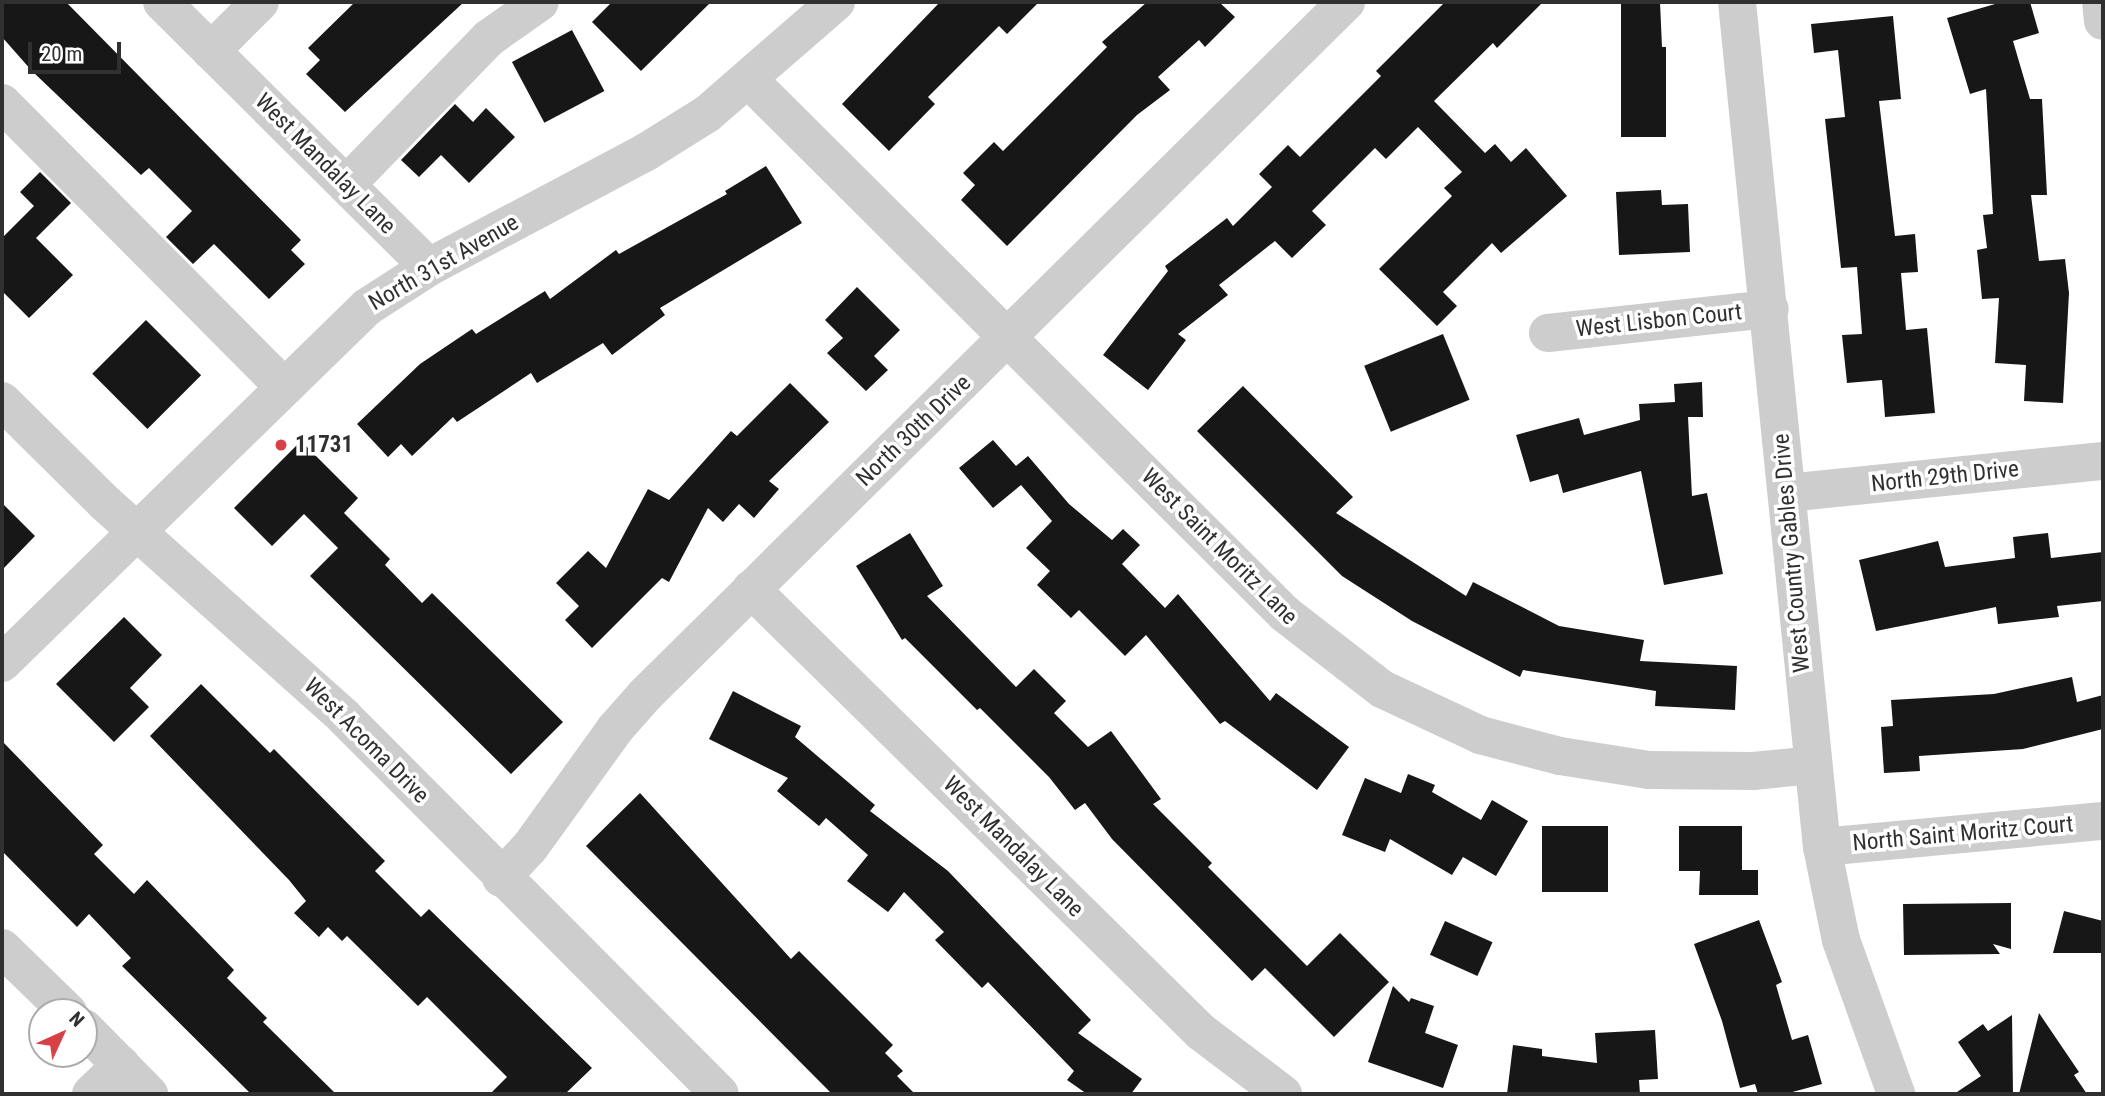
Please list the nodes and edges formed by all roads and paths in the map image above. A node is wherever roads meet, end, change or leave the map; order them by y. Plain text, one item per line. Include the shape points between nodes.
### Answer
1 (162, 2) edge
2 (260, 2) edge
3 (540, 2) edge
4 (1346, 2) edge
5 (1737, 2) edge
6 (2101, 2) edge
7 (825, 5) edge
8 (2103, 21) edge
9 (211, 51) junction
10 (750, 80) junction
11 (2, 103) edge
12 (346, 186) junction
13 (429, 267) junction
14 (1770, 309) junction
15 (1548, 333) dead end
16 (1009, 338) junction
17 (282, 386) junction
18 (2, 401) edge
19 (2103, 461) edge
20 (1787, 493) junction
21 (136, 530) junction
22 (751, 589) junction
23 (2, 663) edge
24 (1813, 765) junction
25 (2103, 821) edge
26 (1822, 847) junction
27 (501, 877) junction
28 (2, 948) edge
29 (54, 998) edge
30 (98, 1042) edge
31 (121, 1065) junction
32 (92, 1094) edge
33 (149, 1094) edge
34 (720, 1094) edge
35 (1283, 1094) edge
36 (1894, 1094) edge

1 - 9 street, West Mandalay Lane
2 - 9 street
3 - 12 street via 489,38
4 - 16 street, North 30th Drive
5 - 14 street, West Country Gables Drive
6 - 8 street
7 - 10 street, North 31st Avenue
9 - 12 street, West Mandalay Lane
10 - 13 street, North 31st Avenue via 646,152
10 - 16 street, West Saint Moritz Lane
11 - 17 street
12 - 13 street, West Mandalay Lane
13 - 17 street, North 31st Avenue via 367,307
14 - 15 street, West Lisbon Court
14 - 20 street, West Country Gables Drive
16 - 22 street, North 30th Drive
16 - 24 street, West Saint Moritz Lane via 1285,614 1382,689 1480,735 1560,756 1649,770 1753,771
17 - 21 street, North 31st Avenue
18 - 21 street, West Acoma Drive
19 - 20 street, North 29th Drive
20 - 24 street, West Country Gables Drive
21 - 23 street, North 31st Avenue
21 - 27 street, West Acoma Drive via 307,682
22 - 27 street, North 30th Drive via 615,729 530,847
22 - 35 street, West Mandalay Lane via 1201,1032
24 - 26 street, West Country Gables Drive
25 - 26 street, North Saint Moritz Court
26 - 36 street, West Country Gables Drive via 1841,940
27 - 34 street, West Acoma Drive
28 - 29 street
30 - 31 street
31 - 32 street
31 - 33 street

